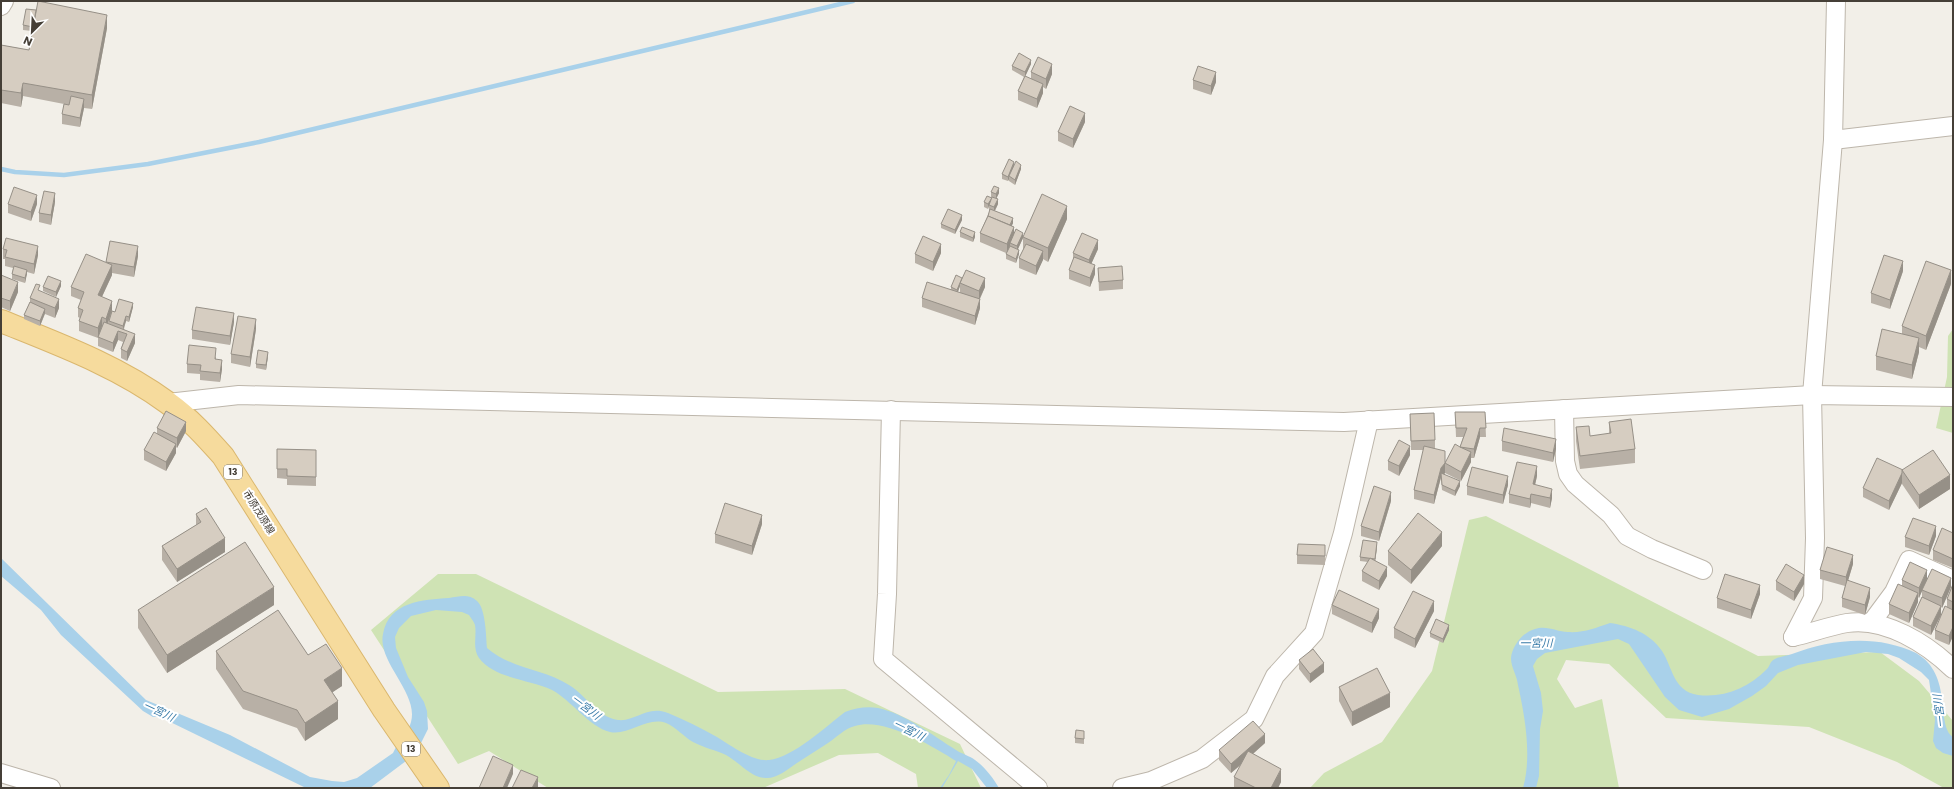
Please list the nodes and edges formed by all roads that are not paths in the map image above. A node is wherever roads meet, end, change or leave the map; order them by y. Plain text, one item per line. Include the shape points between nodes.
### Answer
1 (4, 1) edge
2 (1836, 1) edge
3 (1, 6) edge
4 (1949, 131) edge
5 (1833, 140) junction
6 (1, 321) edge
7 (1812, 395) junction
8 (1953, 397) edge
9 (168, 403) junction
10 (1564, 409) junction
11 (891, 410) junction
12 (1369, 420) junction
13 (1703, 570) dead end
14 (1953, 580) edge
15 (1871, 623) junction
16 (1953, 669) edge
17 (1, 773) edge
18 (51, 788) edge
19 (438, 788) edge
20 (1038, 788) edge
21 (1122, 788) edge

1 - 3 street
2 - 5 street
4 - 5 street
5 - 7 street
6 - 9 main road, 市原茂原線 / 13 via 80,353 127,377
7 - 8 street
7 - 10 street
7 - 15 street via 1813,598 1793,637 1848,623
9 - 11 street via 239,395
9 - 19 main road, 市原茂原線 / 13 via 195,425 223,456 384,710
10 - 12 street
10 - 13 street via 1565,460 1568,474 1575,484 1610,515 1627,536
11 - 12 street via 1336,422
11 - 20 street via 883,659
12 - 21 street via 1343,533 1314,633 1275,676 1254,719 1202,759 1151,780
14 - 15 street via 1909,560 1894,592
15 - 16 street via 1900,632 1938,654
17 - 18 street

